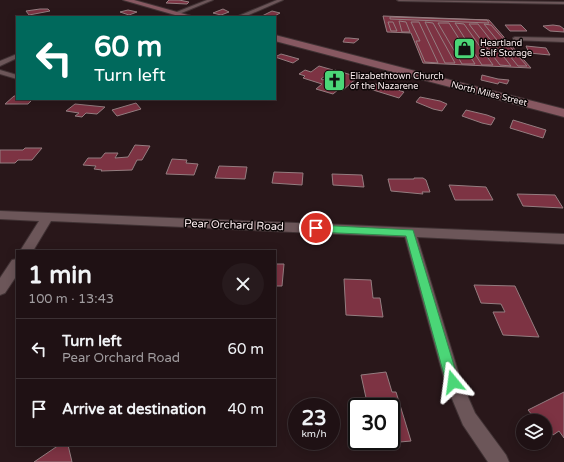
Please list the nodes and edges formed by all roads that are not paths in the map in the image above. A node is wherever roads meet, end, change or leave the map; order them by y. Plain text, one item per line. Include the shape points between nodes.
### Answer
1 (126, 0) edge
2 (211, 0) edge
3 (281, 0) edge
4 (399, 0) edge
5 (416, 0) edge
6 (564, 3) edge
7 (177, 14) junction
8 (186, 16) edge
9 (241, 16) edge
10 (276, 38) edge
11 (515, 39) dead end
12 (564, 40) edge
13 (16, 56) edge
14 (0, 64) edge
15 (0, 72) edge
16 (16, 77) edge
17 (564, 113) edge
18 (0, 215) edge
19 (48, 217) junction
20 (410, 233) junction
21 (564, 239) edge
22 (27, 250) edge
23 (16, 266) edge
24 (0, 290) edge
25 (500, 462) edge

1 - 7 main road
2 - 7 street
3 - 9 street
4 - 5 street
5 - 6 street
7 - 8 main road
10 - 17 main road, North Miles Street
11 - 12 street
13 - 14 street
15 - 16 street
18 - 19 street, Pear Orchard Road
19 - 20 street, Pear Orchard Road
19 - 22 street
20 - 21 street, Pear Orchard Road
20 - 25 street via 453,382 469,419
23 - 24 street

